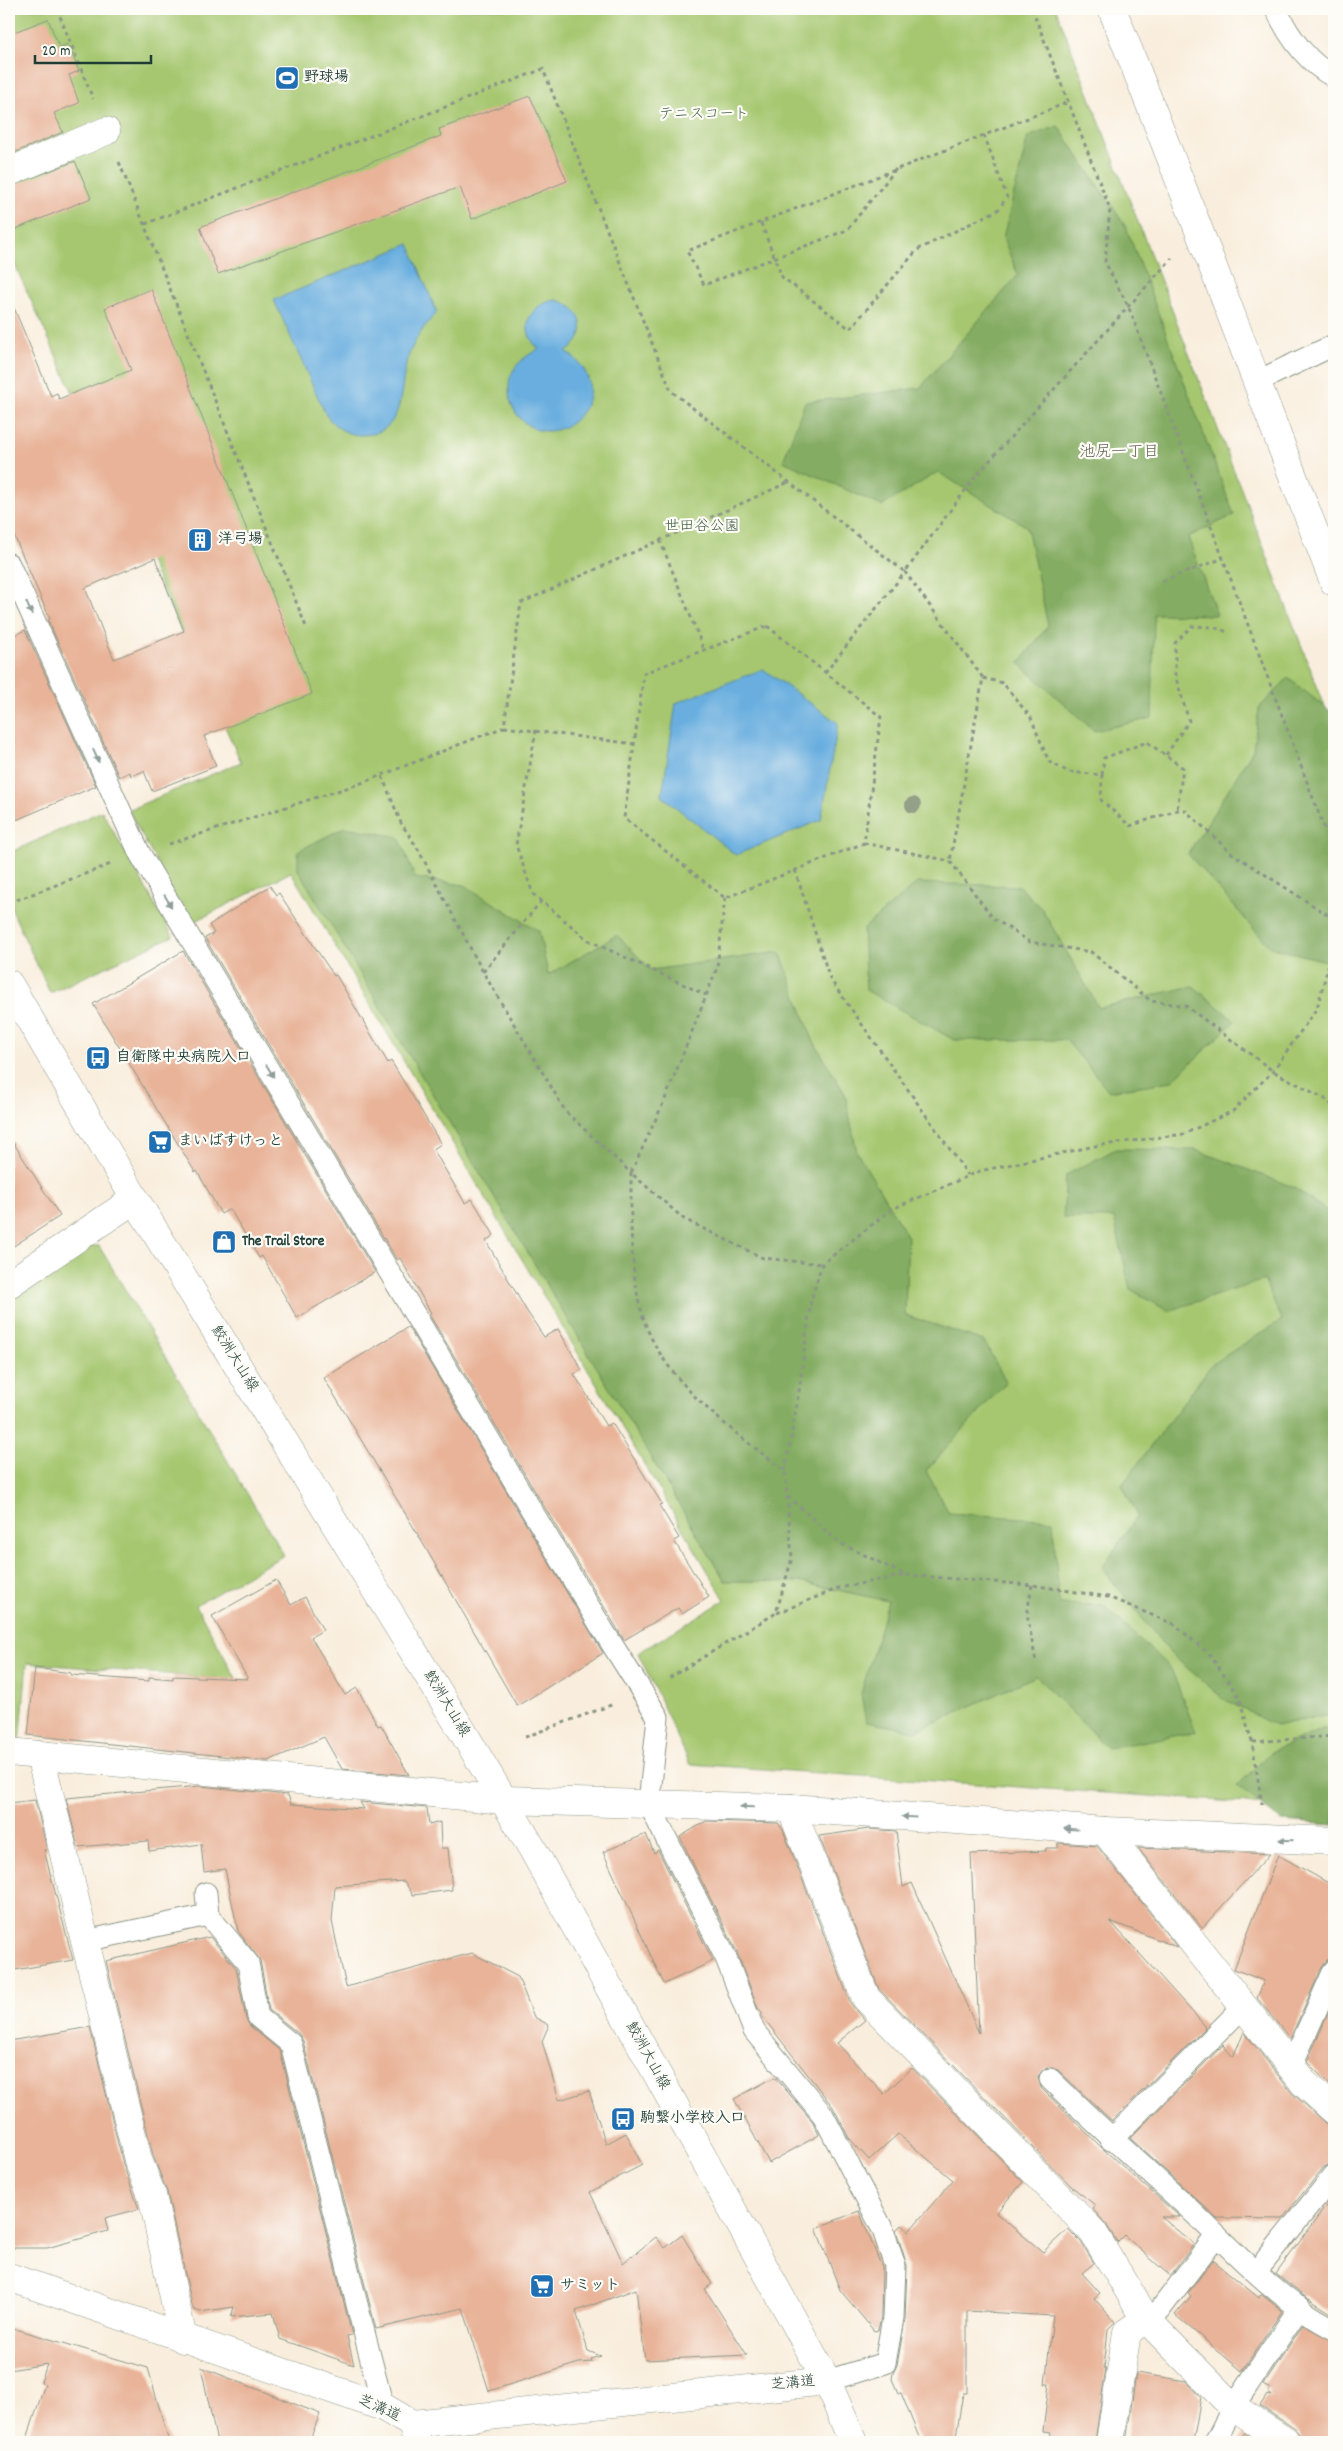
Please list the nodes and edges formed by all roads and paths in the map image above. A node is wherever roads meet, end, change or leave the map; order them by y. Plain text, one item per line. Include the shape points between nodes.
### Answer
1 (57, 9) edge
2 (1032, 9) edge
3 (1112, 9) edge
4 (1276, 9) edge
5 (1334, 77) edge
6 (1069, 102) junction
7 (106, 131) junction
8 (984, 135) junction
9 (896, 169) junction
10 (9, 172) edge
11 (760, 223) junction
12 (145, 224) junction
13 (1172, 258) dead end
14 (774, 259) junction
15 (1129, 308) junction
16 (1334, 345) edge
17 (1256, 382) junction
18 (789, 482) junction
19 (660, 540) junction
20 (1224, 558) junction
21 (9, 564) edge
22 (905, 572) junction
23 (1162, 581) dead end
24 (1334, 582) edge
25 (307, 629) dead end
26 (1228, 632) dead end
27 (704, 650) junction
28 (826, 673) junction
29 (983, 678) junction
30 (504, 726) junction
31 (536, 730) junction
32 (634, 744) junction
33 (1166, 755) junction
34 (1102, 775) junction
35 (382, 776) junction
36 (1177, 810) junction
37 (864, 843) junction
38 (140, 854) junction
39 (1334, 854) edge
40 (950, 861) junction
41 (795, 870) junction
42 (725, 898) junction
43 (542, 900) junction
44 (9, 904) edge
45 (1334, 918) edge
46 (1334, 945) edge
47 (483, 972) junction
48 (9, 984) edge
49 (706, 995) junction
50 (1273, 1070) junction
51 (1334, 1108) edge
52 (631, 1173) junction
53 (968, 1175) junction
54 (135, 1199) junction
55 (822, 1264) junction
56 (9, 1284) edge
57 (785, 1471) junction
58 (788, 1496) junction
59 (905, 1575) junction
60 (1032, 1585) junction
61 (776, 1613) junction
62 (1036, 1662) dead end
63 (643, 1693) junction
64 (1334, 1736) edge
65 (525, 1737) dead end
66 (1252, 1742) junction
67 (9, 1752) edge
68 (40, 1755) junction
69 (504, 1800) junction
70 (650, 1804) junction
71 (791, 1808) junction
72 (1105, 1831) junction
73 (1268, 1840) junction
74 (1334, 1841) edge
75 (206, 1893) dead end
76 (208, 1915) junction
77 (85, 1942) junction
78 (1334, 1970) edge
79 (1244, 2006) junction
80 (1291, 2067) junction
81 (1050, 2079) dead end
82 (1334, 2110) edge
83 (1111, 2140) junction
84 (1334, 2174) edge
85 (1216, 2236) junction
86 (1256, 2272) junction
87 (9, 2277) edge
88 (1300, 2307) junction
89 (1146, 2319) junction
90 (1334, 2329) edge
91 (183, 2339) junction
92 (826, 2380) junction
93 (383, 2408) junction
94 (1233, 2408) junction
95 (414, 2433) edge
96 (852, 2442) edge
97 (1110, 2442) edge
98 (1215, 2442) edge
99 (1286, 2442) edge

1 - 7 path
2 - 6 path
3 - 17 street
4 - 5 lane via 1289,36 1318,69
6 - 8 path
6 - 15 path via 1110,208 1105,262
7 - 10 street
7 - 12 path
8 - 9 path
8 - 14 path via 1007,197 998,210 917,250 850,329 782,277
9 - 11 path
9 - 14 path via 848,230
11 - 14 path
11 - 14 path via 687,251 704,285
12 - 18 path via 543,69 672,391
12 - 25 path
13 - 15 path
15 - 20 path
15 - 22 path via 975,477
16 - 17 lane
17 - 24 street
18 - 19 path
18 - 22 path
19 - 27 path
19 - 30 path via 521,603
20 - 23 path
20 - 39 path
21 -> 38 lane
22 - 28 path
22 - 29 path
26 - 33 path via 1192,626 1176,643 1176,674 1189,721
27 - 28 path via 767,626
27 - 32 path via 644,673
28 - 37 path via 881,717
29 - 34 path via 1003,684 1031,718 1049,762 1069,772
29 - 40 path
30 - 31 path
30 - 35 path
31 - 32 path
31 - 43 path via 516,845 533,894
32 - 42 path via 624,818
33 - 34 path via 1147,742 1104,758
33 - 36 path via 1183,768
34 - 36 path via 1100,800 1130,826
35 - 38 path
35 - 47 path via 401,823
36 - 45 path via 1185,810 1230,852
37 - 40 path
37 - 41 path
38 - 44 path
38 -> 63 lane
40 - 50 path via 993,918 1030,942 1091,952 1151,1001 1186,1006
41 - 42 path
41 - 53 path via 830,979
42 - 49 path via 717,968
43 - 47 path
43 - 49 path via 588,940
46 - 50 path via 1317,1008
47 - 52 path via 566,1112
48 - 54 street, 鮫洲大山線
49 - 52 path via 666,1097
50 - 51 path via 1327,1100
50 - 53 path via 1233,1111 1184,1134 1095,1146
52 - 55 path via 684,1219 763,1258
52 - 57 path via 637,1296 655,1344 682,1382 706,1408
53 - 55 path via 892,1208
54 - 56 street
54 - 69 street, 鮫洲大山線
55 - 57 path via 811,1300
57 - 58 path
58 - 59 path via 838,1542
58 - 61 path via 792,1558
59 - 60 path
59 - 61 path via 839,1588
60 - 62 path via 1027,1614
60 - 66 path via 1108,1597 1174,1624 1210,1655 1239,1697
61 - 63 path
63 - 65 path
63 - 70 lane via 658,1717
64 - 66 path
66 - 73 path
67 - 68 street
68 - 69 street
68 - 77 street
69 - 70 street
69 - 92 street, 鮫洲大山線
71 -> 70 street
70 - 92 lane via 726,1958 754,2031 823,2115 883,2230 895,2266 893,2318 885,2363
72 -> 71 street
71 - 89 street via 866,1998 1093,2232
72 - 73 street
72 - 79 street
74 -> 73 street
75 - 76 lane
76 - 77 lane
76 - 93 lane via 248,1963 258,2017 291,2044
77 - 91 street via 138,2160 152,2195
78 - 80 lane
79 - 80 street
79 - 83 lane
80 - 82 street
81 - 83 lane
83 - 85 lane
84 - 86 lane
85 - 86 lane
85 - 89 lane via 1159,2310
86 - 88 lane
87 - 91 street, 芝溝道
88 - 90 lane
88 - 94 lane
89 - 94 street
89 - 97 street via 1127,2332
91 - 93 street, 芝溝道
92 - 95 street, 芝溝道
92 - 96 street, 鮫洲大山線
93 - 95 street, 芝溝道
94 - 98 lane
94 - 99 street

